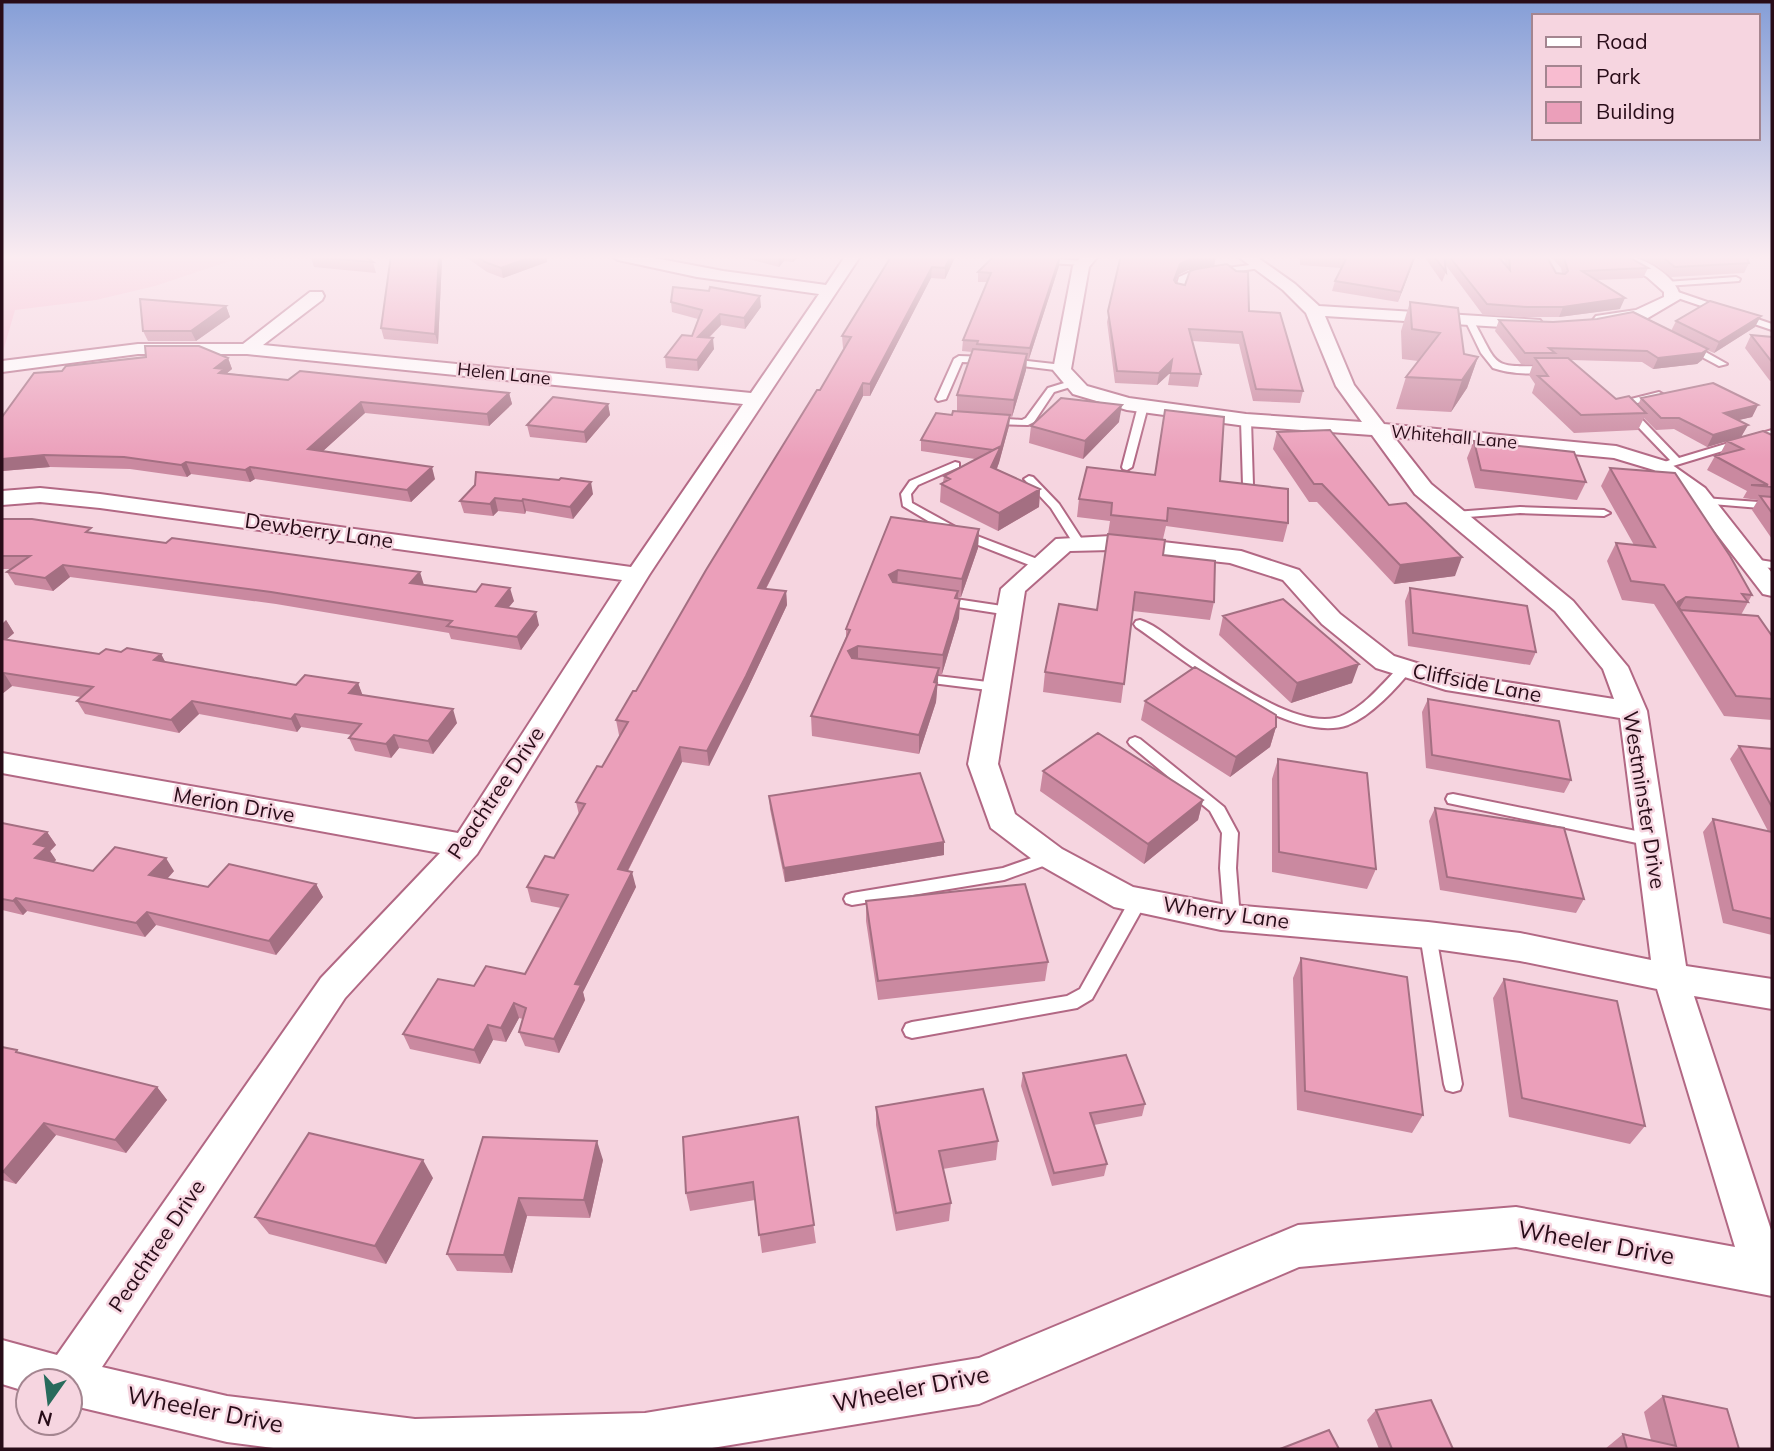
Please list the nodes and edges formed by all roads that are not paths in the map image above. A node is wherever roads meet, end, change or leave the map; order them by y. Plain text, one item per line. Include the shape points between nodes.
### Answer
1 (1470, 322) edge
2 (281, 323) edge
3 (808, 323) edge
4 (1071, 323) edge
5 (1318, 323) edge
6 (1498, 323) edge
7 (1548, 324) edge
8 (1676, 340) edge
9 (247, 349) junction
10 (1722, 364) dead end
11 (2, 366) edge
12 (1063, 368) junction
13 (1558, 370) edge
14 (1077, 386) junction
15 (1668, 394) edge
16 (755, 400) junction
17 (942, 400) dead end
18 (1143, 406) junction
19 (975, 419) edge
20 (1246, 420) junction
21 (1375, 429) junction
22 (1772, 433) edge
23 (1669, 464) junction
24 (956, 465) dead end
25 (1127, 467) dead end
26 (1029, 480) dead end
27 (1248, 485) edge
28 (2, 498) edge
29 (1704, 501) junction
30 (1772, 506) edge
31 (1604, 513) dead end
32 (1455, 515) junction
33 (1072, 544) junction
34 (1763, 564) edge
35 (1041, 565) junction
36 (637, 575) junction
37 (1772, 589) edge
38 (934, 600) edge
39 (1009, 611) junction
40 (1140, 624) dead end
41 (1405, 669) junction
42 (904, 676) edge
43 (996, 687) junction
44 (1633, 711) junction
45 (1135, 742) dead end
46 (2, 763) edge
47 (1453, 799) dead end
48 (1651, 839) junction
49 (466, 846) junction
50 (1051, 857) junction
51 (852, 899) dead end
52 (1139, 901) junction
53 (1232, 918) junction
54 (1428, 935) junction
55 (1671, 978) junction
56 (1772, 994) edge
57 (912, 1030) dead end
58 (1453, 1084) dead end
59 (1768, 1274) edge
60 (2, 1362) edge
61 (19, 1367) edge
62 (76, 1367) edge
63 (84, 1385) edge
64 (645, 1442) edge

1 - 13 lane via 1488,359 1497,367
2 - 9 street
3 - 16 street, Peachtree Drive
4 - 12 street
5 - 21 street, Westminster Drive via 1345,386
6 - 7 street
8 - 10 lane
9 - 11 street, Helen Lane via 138,349
9 - 16 street, Helen Lane
12 - 14 street
12 - 17 lane via 959,359
14 - 18 street, Whitehall Lane
14 - 19 lane via 1051,390 1024,423
15 - 23 lane via 1624,407
16 - 36 street, Peachtree Drive
18 - 20 street, Whitehall Lane
18 - 25 lane
20 - 21 street, Whitehall Lane
20 - 27 lane
21 - 23 street, Whitehall Lane via 1616,452
21 - 32 street, Westminster Drive via 1423,489
22 - 23 lane
23 - 29 street, Whitehall Lane
24 - 35 lane via 914,483 906,494 907,503 948,527
26 - 33 lane via 1055,506
28 - 36 street, Dewberry Lane via 40,495 100,501
29 - 30 lane
29 - 34 street, Whitehall Lane
31 - 32 lane via 1520,510
32 - 44 street, Westminster Drive via 1564,606 1615,667
33 - 35 street, Wherry Lane
33 - 41 street, Cliffside Lane via 1111,543 1233,556 1290,575 1331,619 1385,662
34 - 37 street, Whitehall Lane
35 - 39 street, Wherry Lane via 1013,589
36 - 49 street, Peachtree Drive
38 - 39 lane
39 - 43 street, Wherry Lane
40 - 41 lane via 1268,708 1300,721 1343,722
41 - 44 street, Cliffside Lane via 1446,681
42 - 43 lane
43 - 50 street, Wherry Lane via 983,764 1002,820
44 - 48 street, Westminster Drive
45 - 53 lane via 1216,807 1230,833
46 - 49 street, Merion Drive
47 - 48 lane
48 - 55 street, Westminster Drive
49 - 62 street, Peachtree Drive via 333,988
50 - 51 lane via 1004,874
50 - 52 street, Wherry Lane
52 - 53 street, Wherry Lane
52 - 57 lane via 1079,999
53 - 54 street, Wherry Lane
54 - 55 street, Wherry Lane via 1520,947
54 - 58 lane
55 - 56 street, Wherry Lane
55 - 59 street, Westminster Drive
59 - 64 street, Wheeler Drive via 1516,1227 1298,1246 979,1381
60 - 61 street, Wheeler Drive
63 - 64 street, Wheeler Drive via 227,1419 415,1443

